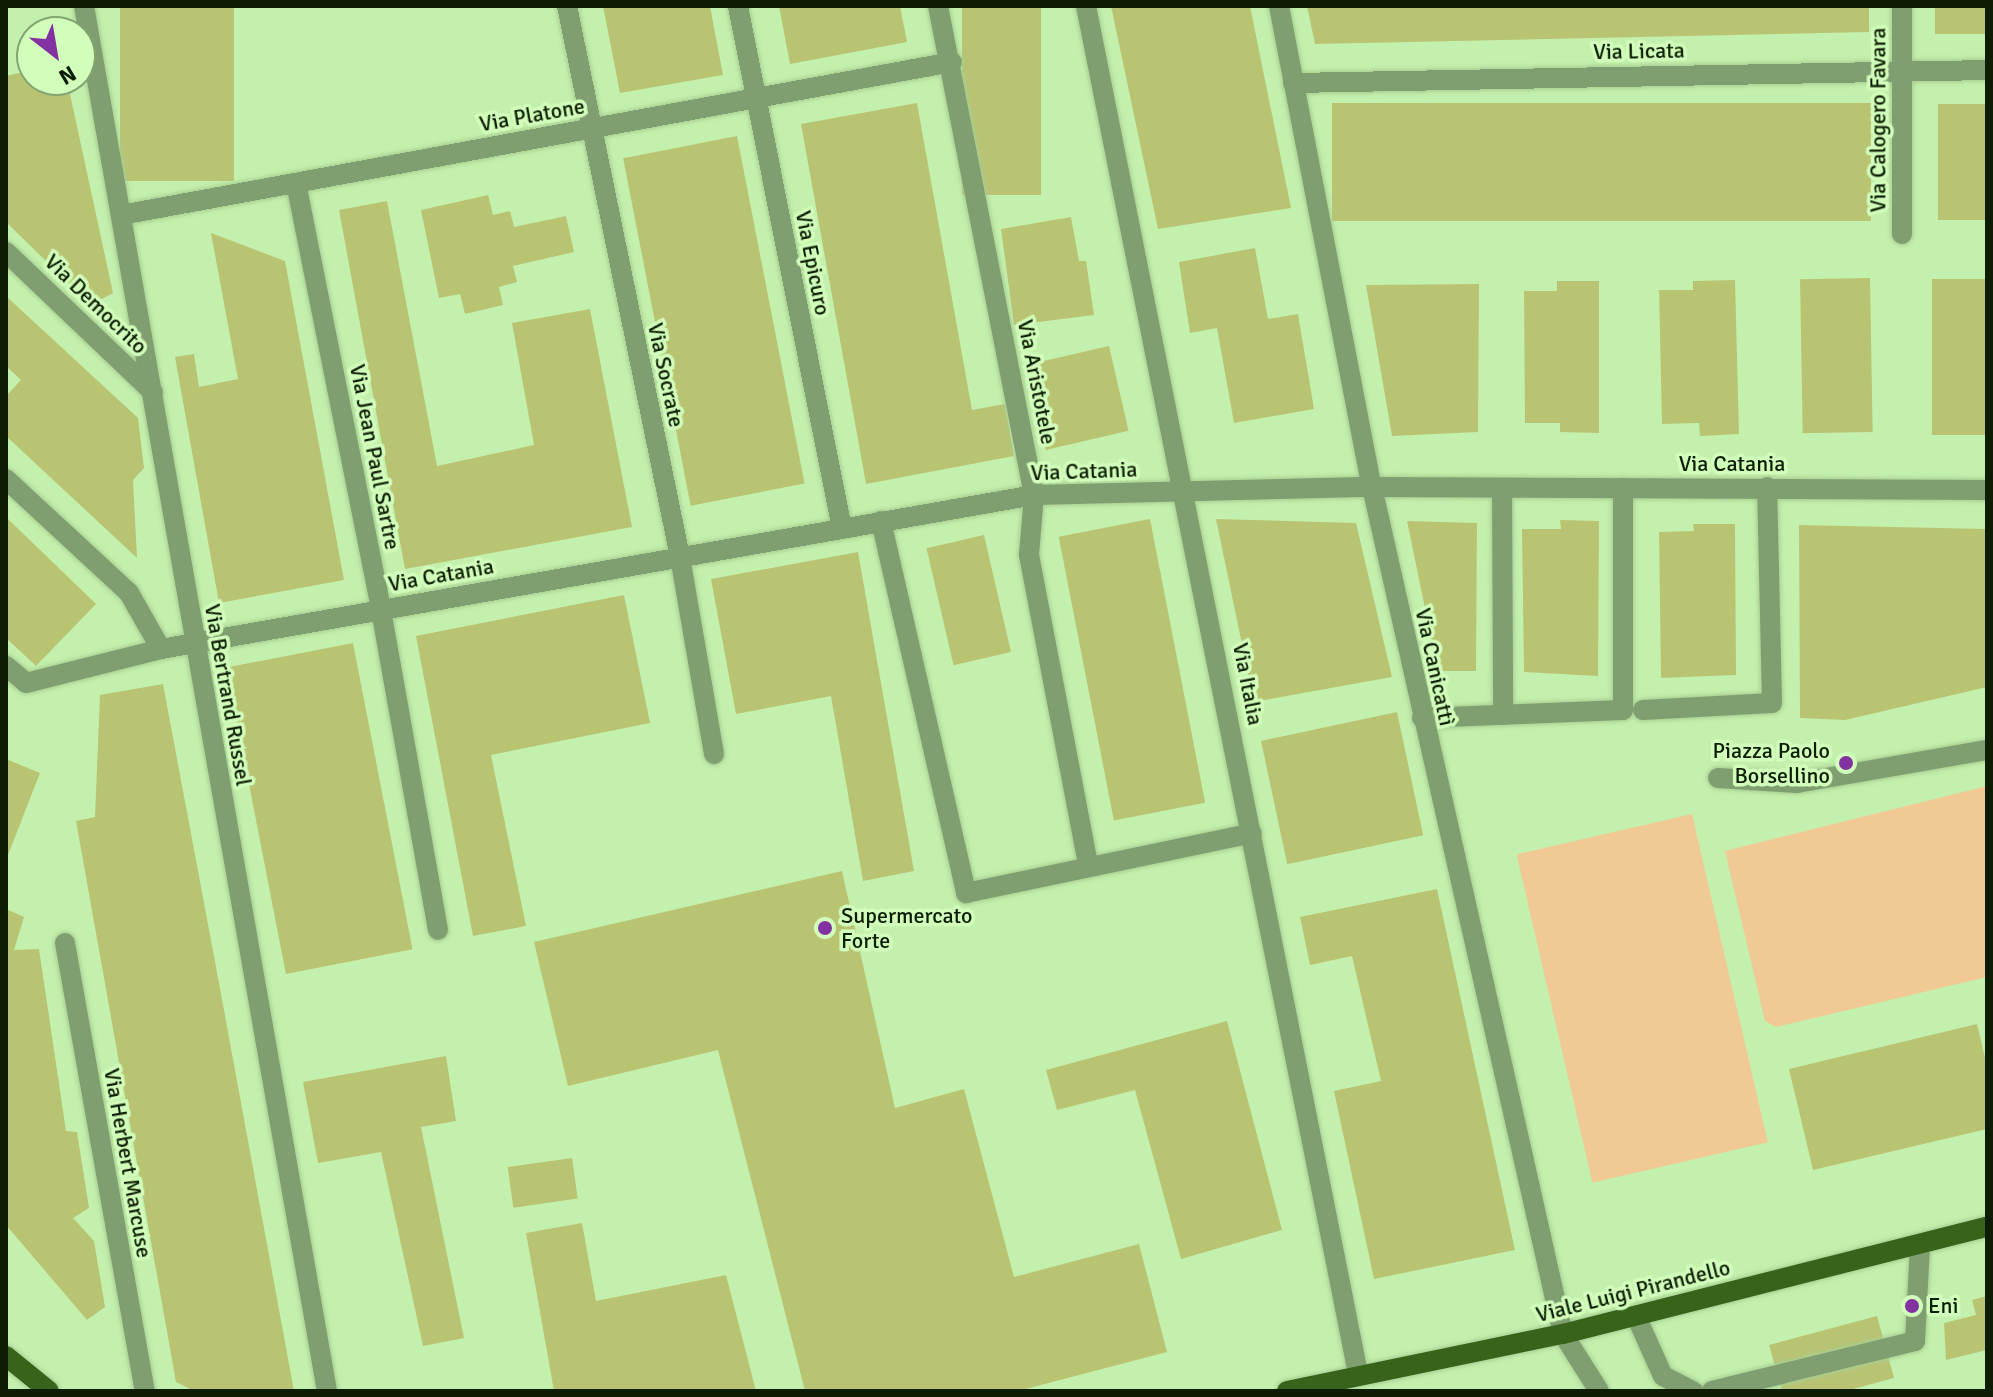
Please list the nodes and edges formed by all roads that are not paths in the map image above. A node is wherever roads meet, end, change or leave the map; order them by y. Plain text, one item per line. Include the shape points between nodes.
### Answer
1 (84, 6) edge
2 (567, 6) edge
3 (738, 6) edge
4 (938, 6) edge
5 (1086, 6) edge
6 (1279, 6) edge
7 (1902, 6) edge
8 (952, 62) junction
9 (1903, 69) junction
10 (1987, 70) edge
11 (1293, 83) junction
12 (756, 98) junction
13 (590, 129) junction
14 (296, 183) junction
15 (121, 215) junction
16 (1902, 234) dead end
17 (6, 252) edge
18 (153, 392) junction
19 (6, 479) edge
20 (1372, 487) junction
21 (1767, 487) junction
22 (1502, 488) junction
23 (1623, 488) junction
24 (1987, 490) edge
25 (1186, 493) junction
26 (1034, 495) junction
27 (881, 521) junction
28 (842, 529) junction
29 (680, 557) junction
30 (381, 610) junction
31 (195, 643) junction
32 (161, 649) junction
33 (6, 666) edge
34 (1643, 710) dead end
35 (1503, 715) junction
36 (1422, 718) junction
37 (1987, 750) edge
38 (714, 754) dead end
39 (1718, 778) dead end
40 (1252, 833) junction
41 (1088, 864) junction
42 (438, 930) dead end
43 (65, 943) dead end
44 (1987, 1227) edge
45 (1920, 1244) junction
46 (1636, 1316) junction
47 (1563, 1334) junction
48 (6, 1356) edge
49 (1358, 1373) junction
50 (49, 1391) edge
51 (145, 1391) edge
52 (327, 1391) edge
53 (1287, 1391) edge
54 (1599, 1391) edge
55 (1693, 1391) edge
56 (1712, 1391) edge

1 - 15 street, Via Bertrand Russel
2 - 13 street, Via Socrate
3 - 12 street, Via Epicuro
4 - 8 street, Via Aristotele
5 - 25 street, Via Italia
6 - 11 street, Via Canicattì
7 - 9 street, Via Calogero Favara
8 - 12 street, Via Platone
8 - 26 street, Via Aristotele
9 - 10 street, Via Licata
9 - 11 street, Via Licata
9 - 16 street, Via Calogero Favara
11 - 20 street, Via Canicattì
12 - 13 street, Via Platone
12 - 28 street, Via Epicuro
13 - 14 street, Via Platone
13 - 29 street, Via Socrate
14 - 15 street, Via Platone
14 - 30 street, Via Jean Paul Sartre
15 - 18 street, Via Bertrand Russel
17 - 18 street, Via Democrito
18 - 31 street, Via Bertrand Russel
19 - 32 street via 129,593
20 - 22 street, Via Catania
20 - 25 street, Via Catania
20 - 36 street, Via Canicattì
21 - 23 street, Via Catania
21 - 24 street, Via Catania
21 - 34 street via 1772,703
22 - 23 street, Via Catania
22 - 35 street
23 - 35 street via 1623,710
25 - 26 street, Via Catania
25 - 40 street, Via Italia
26 - 27 street, Via Catania
26 - 41 street, Via Aristotele via 1029,555
27 - 28 street, Via Catania
27 - 41 street via 966,893
28 - 29 street, Via Catania
29 - 30 street, Via Catania
29 - 38 street, Via Socrate
30 - 31 street, Via Catania
30 - 42 street, Via Jean Paul Sartre
31 - 32 street, Via Catania
31 - 52 street, Via Bertrand Russel
32 - 33 street, Via Catania via 26,683
35 - 36 street
36 - 47 street, Via Canicattì
37 - 39 street via 1797,783
40 - 41 street
40 - 49 street, Via Italia
43 - 51 street, Via Herbert Marcuse
44 - 45 main road, Viale Luigi Pirandello
45 - 46 main road, Viale Luigi Pirandello
45 - 56 street via 1915,1341
46 - 47 main road, Viale Luigi Pirandello
46 - 55 street via 1663,1376
47 - 49 main road, Viale Luigi Pirandello
47 - 54 street, Via Canicattì
48 - 50 main road
49 - 53 main road, Viale Luigi Pirandello

